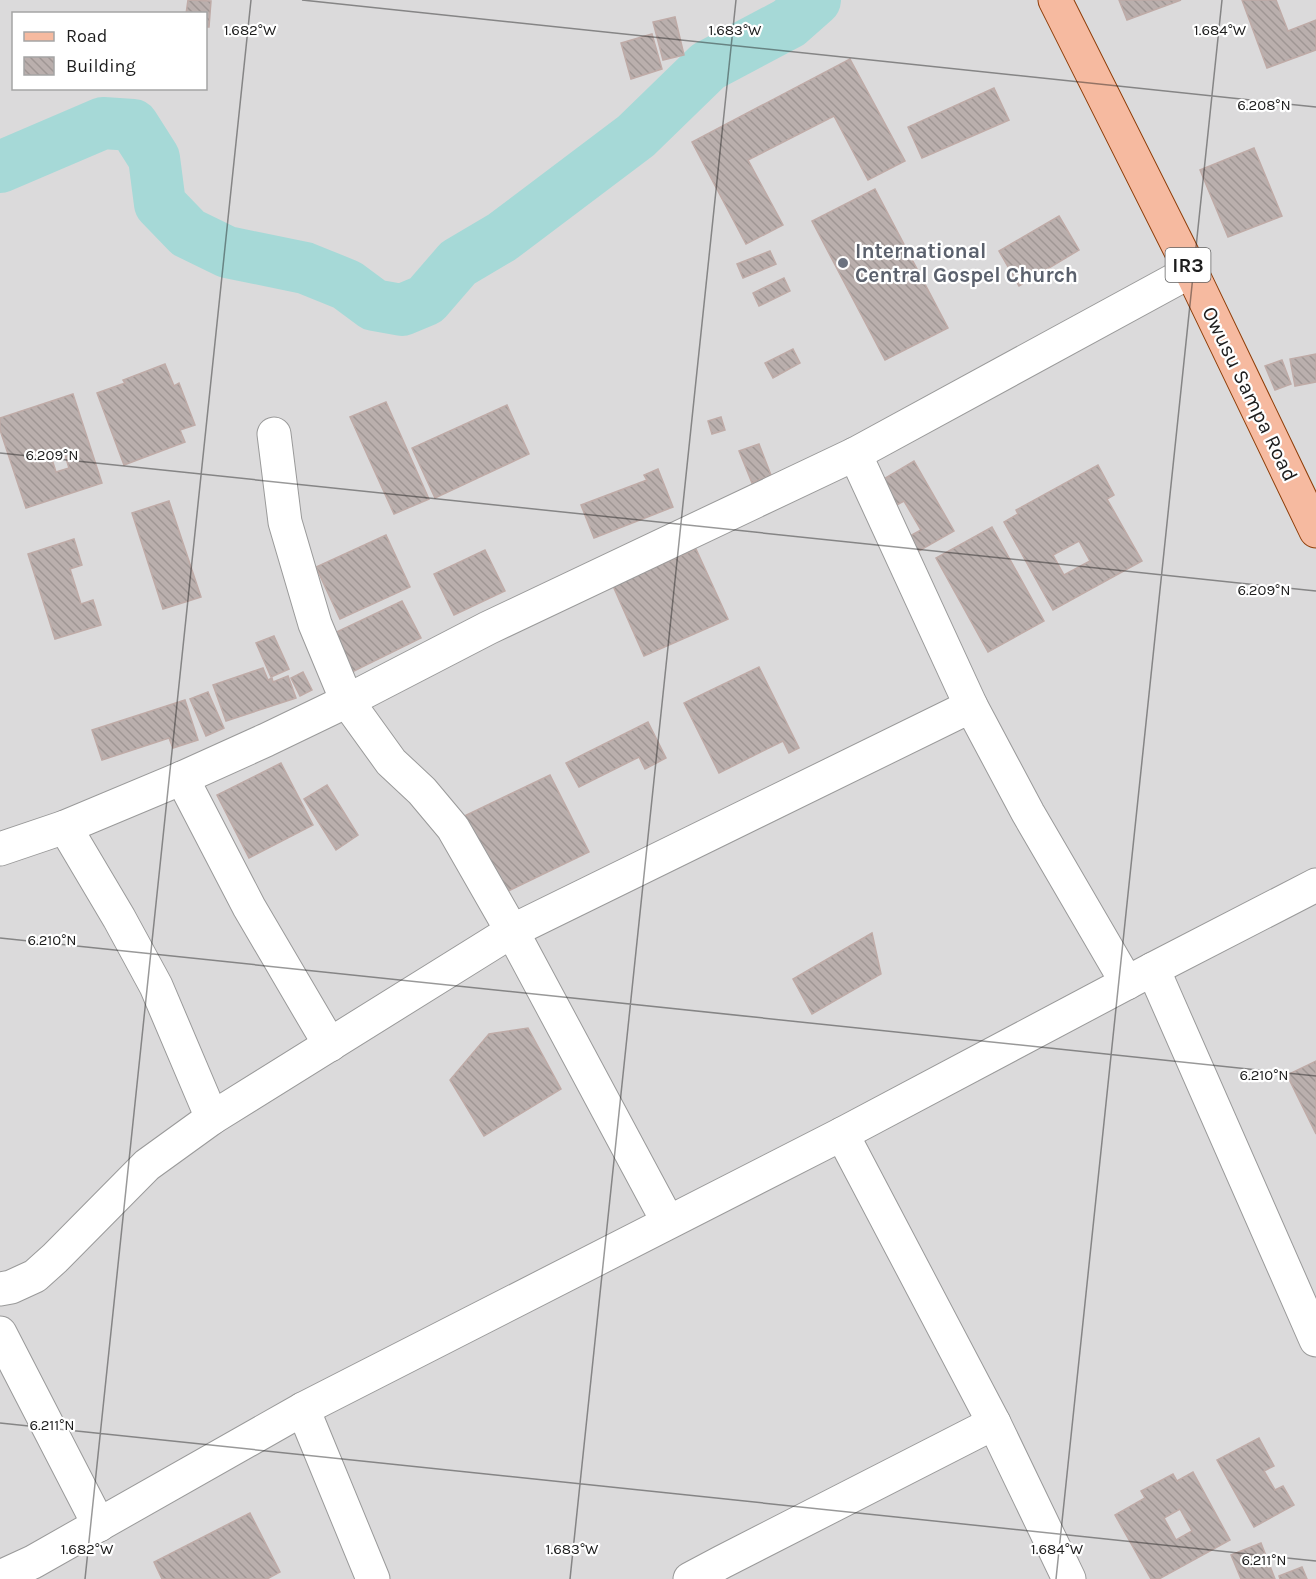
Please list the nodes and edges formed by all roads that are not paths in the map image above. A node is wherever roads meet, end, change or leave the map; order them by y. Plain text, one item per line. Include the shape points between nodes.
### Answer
1 (1055, 0) edge
2 (1191, 271) junction
3 (274, 434) dead end
4 (855, 454) junction
5 (1316, 531) edge
6 (347, 700) junction
7 (971, 706) junction
8 (182, 778) junction
9 (65, 827) junction
10 (0, 849) edge
11 (1316, 885) edge
12 (512, 931) junction
13 (1140, 976) junction
14 (330, 1045) junction
15 (212, 1118) junction
16 (842, 1134) junction
17 (668, 1222) junction
18 (0, 1289) edge
19 (0, 1333) edge
20 (1316, 1340) edge
21 (303, 1410) junction
22 (994, 1424) junction
23 (99, 1525) junction
24 (727, 1570) edge
25 (0, 1577) edge
26 (373, 1579) edge
27 (690, 1579) edge
28 (1069, 1579) edge

1 - 2 main road, Owusu Sampa Road / IR3
2 - 4 street
2 - 5 main road, Owusu Sampa Road / IR3
3 - 6 street via 285,522 315,624
4 - 6 street via 488,628
4 - 7 street
6 - 8 street
6 - 12 street via 391,762 453,828
7 - 12 street
7 - 13 street via 1028,813
8 - 9 street
8 - 14 street via 249,907
9 - 10 street
9 - 15 street via 156,986
11 - 13 street
12 - 14 street
12 - 17 street
13 - 16 street
13 - 20 street
14 - 15 street
15 - 18 street via 147,1165 35,1276
16 - 17 street
16 - 22 street
17 - 21 street
19 - 23 street
21 - 23 street
21 - 26 street
22 - 24 street
22 - 28 street
23 - 25 street
24 - 27 street

